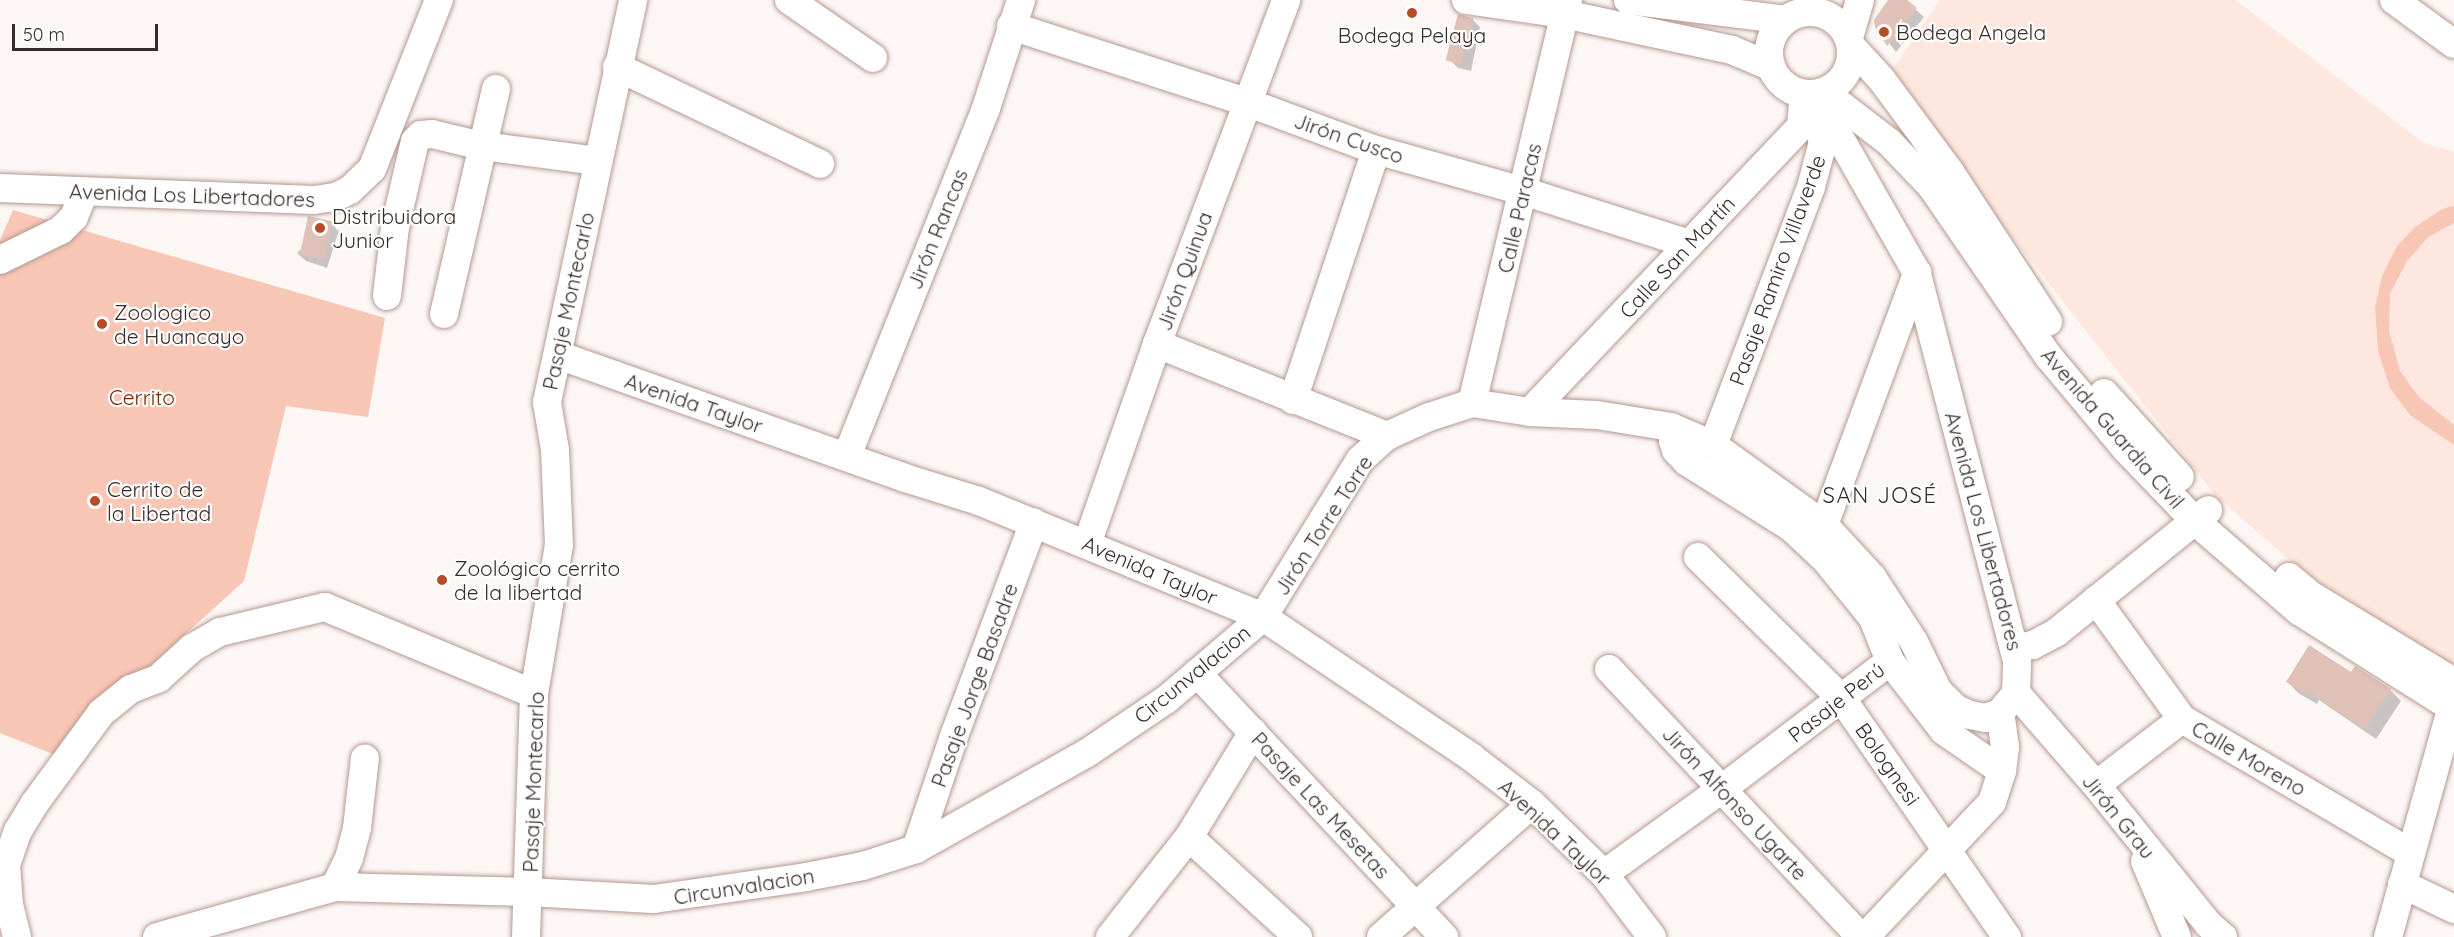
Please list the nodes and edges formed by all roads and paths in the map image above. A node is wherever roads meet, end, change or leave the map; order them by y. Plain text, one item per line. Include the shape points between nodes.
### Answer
1 (439, 0) edge
2 (633, 0) edge
3 (789, 0) edge
4 (1022, 0) edge
5 (1286, 0) edge
6 (1466, 0) edge
7 (1628, 0) edge
8 (1860, 0) edge
9 (2396, 1) edge
10 (1823, 6) edge
11 (1566, 7) edge
12 (1700, 10) junction
13 (1786, 20) junction
14 (1011, 26) junction
15 (1693, 42) junction
16 (1850, 42) junction
17 (2454, 44) edge
18 (873, 58) dead end
19 (617, 67) junction
20 (1772, 67) junction
21 (496, 89) dead end
22 (1813, 93) junction
23 (1246, 102) junction
24 (482, 146) junction
25 (1376, 150) junction
26 (597, 161) junction
27 (820, 164) dead end
28 (0, 188) edge
29 (1523, 191) junction
30 (84, 192) junction
31 (1689, 244) junction
32 (0, 261) edge
33 (1917, 273) junction
34 (387, 296) dead end
35 (444, 314) dead end
36 (1157, 344) junction
37 (558, 355) junction
38 (1293, 399) junction
39 (1472, 403) junction
40 (1530, 412) junction
41 (1676, 429) junction
42 (1387, 436) junction
43 (1713, 445) junction
44 (848, 456) junction
45 (2202, 515) junction
46 (1034, 522) junction
47 (1824, 525) junction
48 (1087, 544) junction
49 (1698, 557) dead end
50 (2096, 600) junction
51 (1263, 617) junction
52 (2014, 648) junction
53 (1890, 661) junction
54 (1609, 669) dead end
55 (1197, 673) junction
56 (534, 694) junction
57 (1842, 699) junction
58 (2453, 699) edge
59 (2008, 703) junction
60 (2182, 719) junction
61 (1253, 732) junction
62 (365, 758) dead end
63 (2002, 771) junction
64 (2096, 785) junction
65 (1722, 789) junction
66 (1532, 804) junction
67 (1189, 837) junction
68 (2136, 837) junction
69 (915, 849) junction
70 (1948, 850) junction
71 (2410, 853) junction
72 (1604, 874) junction
73 (2402, 884) junction
74 (334, 887) junction
75 (528, 892) junction
76 (1416, 907) junction
77 (2454, 909) edge
78 (1121, 932) edge
79 (17, 937) edge
80 (157, 937) edge
81 (526, 937) edge
82 (1298, 937) edge
83 (1381, 937) edge
84 (1444, 937) edge
85 (1652, 937) edge
86 (1863, 937) edge
87 (2007, 937) edge
88 (2177, 937) edge
89 (2223, 937) edge
90 (2388, 937) edge

1 - 30 street, Avenida Los Libertadores via 372,169 350,190 314,200
2 - 19 street, Pasaje Montecarlo
3 - 18 street
4 - 14 street, Jirón Rancas
5 - 23 street, Jirón Quinua
6 - 11 street
7 - 12 street
8 - 16 street
9 - 17 street
10 - 13 street
10 - 16 street
11 - 15 street
11 - 29 street, Calle Paracas
12 - 13 street
12 - 15 street
13 - 20 street via 1771,41
14 - 23 street, Jirón Cusco
14 - 44 street, Jirón Rancas via 986,108
15 - 20 street via 1732,50
16 - 22 street via 1851,58 1843,79
16 - 45 street, Avenida Guardia Civil via 1950,172 2064,346 2141,435
19 - 26 street, Pasaje Montecarlo
19 - 27 street
20 - 22 street via 1785,85
21 - 24 street
22 - 31 street, Calle San Martín via 1801,126
22 - 33 street, Avenida Los Libertadores
22 - 43 street, Pasaje Ramiro Villaverde via 1823,142 1810,187
22 - 45 street, Avenida Guardia Civil via 1889,142 1932,187 2049,357 2125,448
23 - 25 street, Jirón Cusco
23 - 36 street, Jirón Quinua
24 - 26 street
24 - 34 street via 432,134 421,135 415,141 395,227
24 - 35 street
25 - 29 street, Jirón Cusco
25 - 38 street
26 - 37 street, Pasaje Montecarlo
28 - 30 street, Avenida Los Libertadores
29 - 31 street, Jirón Cusco
29 - 39 street, Calle Paracas
30 - 32 street via 74,217 61,230
31 - 40 street, Calle San Martín
33 - 47 street
33 - 52 street, Avenida Los Libertadores
36 - 38 street
36 - 48 street, Jirón Quinua
37 - 44 street, Avenida Taylor
37 - 56 street, Pasaje Montecarlo via 547,402 555,450 559,545
38 - 42 street
39 - 40 street
39 - 42 street
40 - 41 street via 1597,415
41 - 43 street
41 - 53 street, Pasaje Perú via 1676,450 1687,462 1792,528 1825,559 1873,618
42 - 51 street, Jirón Torre Torre via 1360,460
43 - 47 street
44 - 46 street, Avenida Taylor
45 - 50 street
45 - 58 street, Avenida Guardia Civil
46 - 48 street, Avenida Taylor
46 - 69 street, Pasaje Jorge Basadre
47 - 59 street via 1872,577 1914,642 1938,691 1956,708 1986,718
48 - 51 street, Avenida Taylor
49 - 57 street, Bolognesi
50 - 52 street via 2057,632 2033,645
50 - 60 street, Calle Moreno
51 - 55 street, Circunvalacion
51 - 66 street, Avenida Taylor via 1471,757
52 - 59 street, Avenida Los Libertadores via 2017,661
53 - 57 street, Pasaje Perú
53 - 63 street via 1944,731
54 - 65 street, Jirón Alfonso Ugarte
55 - 61 street, Pasaje Las Mesetas
55 - 69 street, Circunvalacion via 1167,699 1087,753
56 - 75 street, Pasaje Montecarlo
56 - 79 street via 325,607 220,632 192,648 159,678 131,689 101,713 35,803 18,831 6,865 9,905
57 - 65 street, Pasaje Perú
57 - 70 street, Bolognesi
58 - 71 street
59 - 63 street, Avenida Los Libertadores
59 - 64 street, Jirón Grau
60 - 64 street
60 - 71 street, Calle Moreno
61 - 67 street
61 - 76 street, Pasaje Las Mesetas
62 - 74 street via 357,828 349,858
63 - 70 street, Avenida Los Libertadores via 1992,802
64 - 68 street, Jirón Grau
65 - 72 street, Pasaje Perú
65 - 86 street, Jirón Alfonso Ugarte
66 - 72 street, Avenida Taylor
66 - 76 street
67 - 78 street
67 - 82 street
68 - 88 street
68 - 89 street, Jirón Grau
69 - 75 street, Circunvalacion via 863,866 806,877 654,899
70 - 86 street, Avenida Los Libertadores
70 - 87 street, Bolognesi
71 - 73 street
72 - 85 street, Avenida Taylor
73 - 77 street
73 - 90 street
74 - 75 street, Circunvalacion
74 - 80 street, Circunvalacion
75 - 81 street, Pasaje Montecarlo
76 - 83 street
76 - 84 street, Pasaje Las Mesetas

